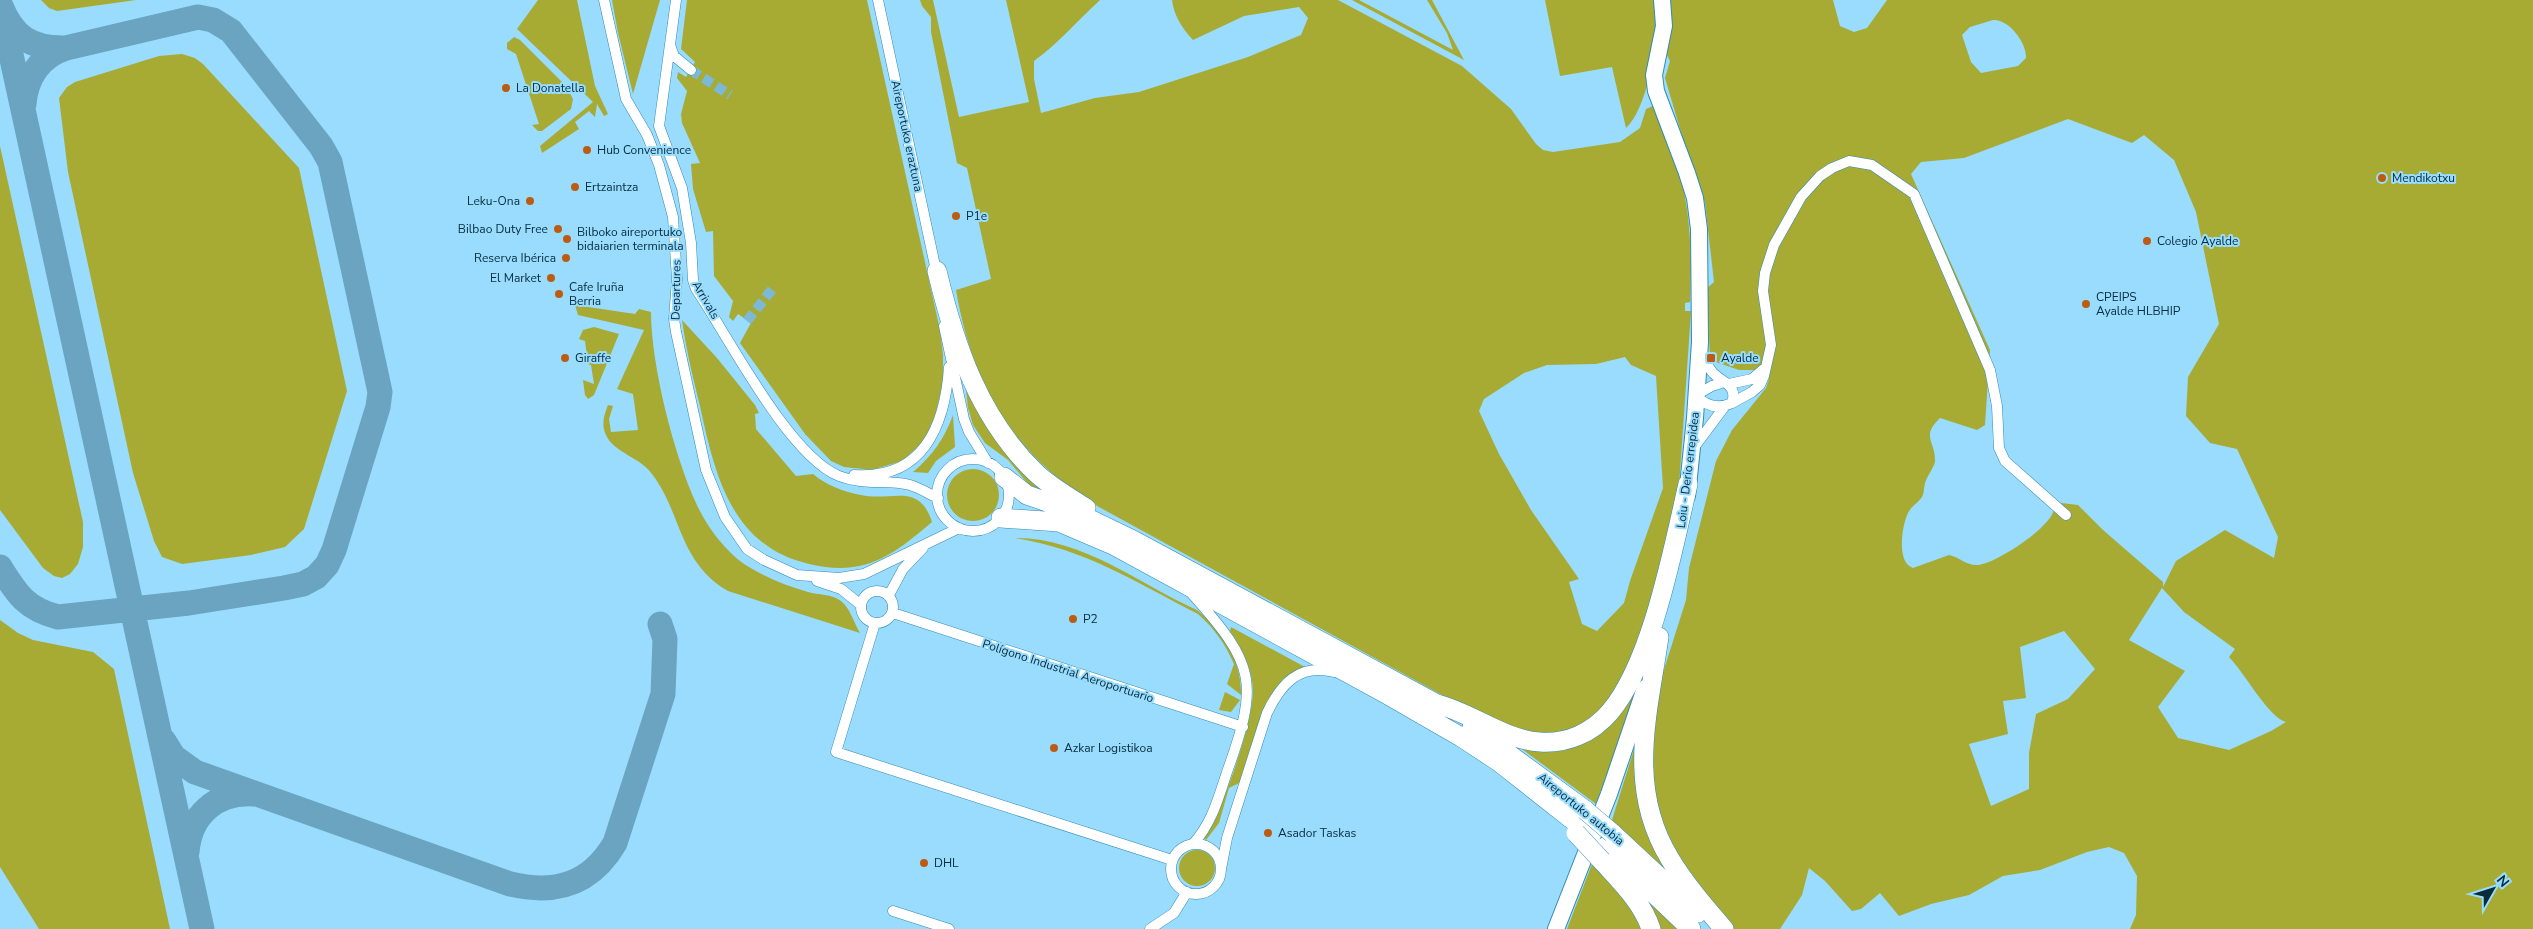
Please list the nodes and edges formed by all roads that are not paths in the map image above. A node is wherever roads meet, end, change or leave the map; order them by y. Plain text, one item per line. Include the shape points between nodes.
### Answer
1 (604, 0) edge
2 (676, 0) edge
3 (878, 0) edge
4 (1662, 0) edge
5 (669, 42) junction
6 (691, 70) tunnel mouth
7 (937, 271) junction
8 (1699, 351) junction
9 (950, 354) junction
10 (1766, 367) junction
11 (1727, 383) junction
12 (1696, 394) junction
13 (1728, 405) junction
14 (1691, 456) junction
15 (988, 463) junction
16 (838, 475) junction
17 (1004, 478) junction
18 (1688, 484) junction
19 (938, 498) junction
20 (2066, 515) dead end
21 (1001, 518) junction
22 (959, 528) junction
23 (934, 539) junction
24 (1135, 541) junction
25 (797, 575) junction
26 (1183, 584) junction
27 (889, 596) junction
28 (861, 606) junction
29 (893, 613) junction
30 (875, 623) junction
31 (1659, 637) junction
32 (1355, 677) junction
33 (1433, 712) junction
34 (1243, 727) junction
35 (1580, 823) junction
36 (1193, 844) junction
37 (1607, 847) junction
38 (1172, 860) junction
39 (1221, 869) junction
40 (1187, 892) junction
41 (893, 911) dead end
42 (949, 929) edge
43 (1150, 929) edge
44 (1556, 929) edge
45 (1651, 929) edge
46 (1691, 929) edge
47 (1712, 929) edge
48 (1724, 929) edge

1 - 25 street, Departures via 626,99 659,165 673,217 677,279 674,318 706,470 725,517 747,548
2 - 5 street, Arrivals
3 - 7 street, Aireportuko eraztuna
4 - 8 main road, Loiu - Derio errepidea via 1664,26 1654,75 1660,104 1695,198 1699,229
5 - 6 street via 674,56
5 - 16 street, Arrivals via 659,126 676,167 684,201 693,280 735,353 774,410 815,461
7 - 9 street, Aireportuko eraztuna
7 - 24 highway via 967,372 1000,432 1037,474
8 - 11 street via 1713,372
8 - 12 main road, Loiu - Derio errepidea
9 - 15 street, Aireportuko eraztuna via 964,419
9 - 16 street via 945,407 931,439 920,453 907,464 881,475
10 - 11 street via 1752,379
10 - 13 street via 1760,385 1744,398
10 - 20 street via 1771,334 1763,291 1774,245 1801,197 1820,176 1849,162 1872,165 1914,194 1990,370 1997,406 1999,448 2005,461
11 - 12 street
11 - 13 street via 1733,390
12 - 13 street via 1709,406
12 - 14 main road, Loiu - Derio errepidea
13 - 14 street via 1703,433
14 - 18 main road, Loiu - Derio errepidea
15 - 17 street
15 - 19 street via 970,460 953,466 941,480
16 - 19 street, Arrivals via 866,483 908,485
17 - 21 street via 1008,485 1008,502
17 - 24 highway via 1038,500 1074,511
18 - 31 main road, Loiu - Derio errepidea via 1679,545
18 - 33 highway via 1660,597 1637,664 1620,699 1609,713 1573,739 1538,742 1519,738 1455,709
19 - 22 street via 945,516
21 - 22 street via 986,529
21 - 26 highway via 1040,519 1074,527
22 - 23 street
23 - 25 street via 864,574 839,578
23 - 27 street via 903,569
24 - 33 highway
25 - 28 street via 841,589
26 - 32 highway
26 - 34 street via 1232,641 1241,661 1248,692
27 - 28 street via 884,592 872,592 867,594
27 - 29 street
28 - 30 street via 864,617
29 - 30 street via 886,621
29 - 34 street, Polígono Industrial Aeroportuario
30 - 38 street via 836,752
31 - 44 main road, Loiu - Derio errepidea via 1630,734
31 - 48 highway via 1643,747 1646,795 1656,831 1670,860
32 - 33 highway
32 - 39 street via 1325,670 1307,672 1282,686 1267,713 1227,838
33 - 35 highway, Aireportuko autobia
33 - 35 highway, Aireportuko autobia via 1510,752
34 - 36 street via 1210,822
35 - 37 highway, Aireportuko autobia, bridge
35 - 37 highway, bridge
36 - 38 street via 1180,849
36 - 39 street via 1204,845 1213,851
37 - 45 highway
37 - 46 highway, Aireportuko autobia
37 - 47 highway, Aireportuko autobia via 1690,904
38 - 40 street via 1171,875
39 - 40 street via 1216,884 1210,890
40 - 43 street via 1174,913
41 - 42 street

